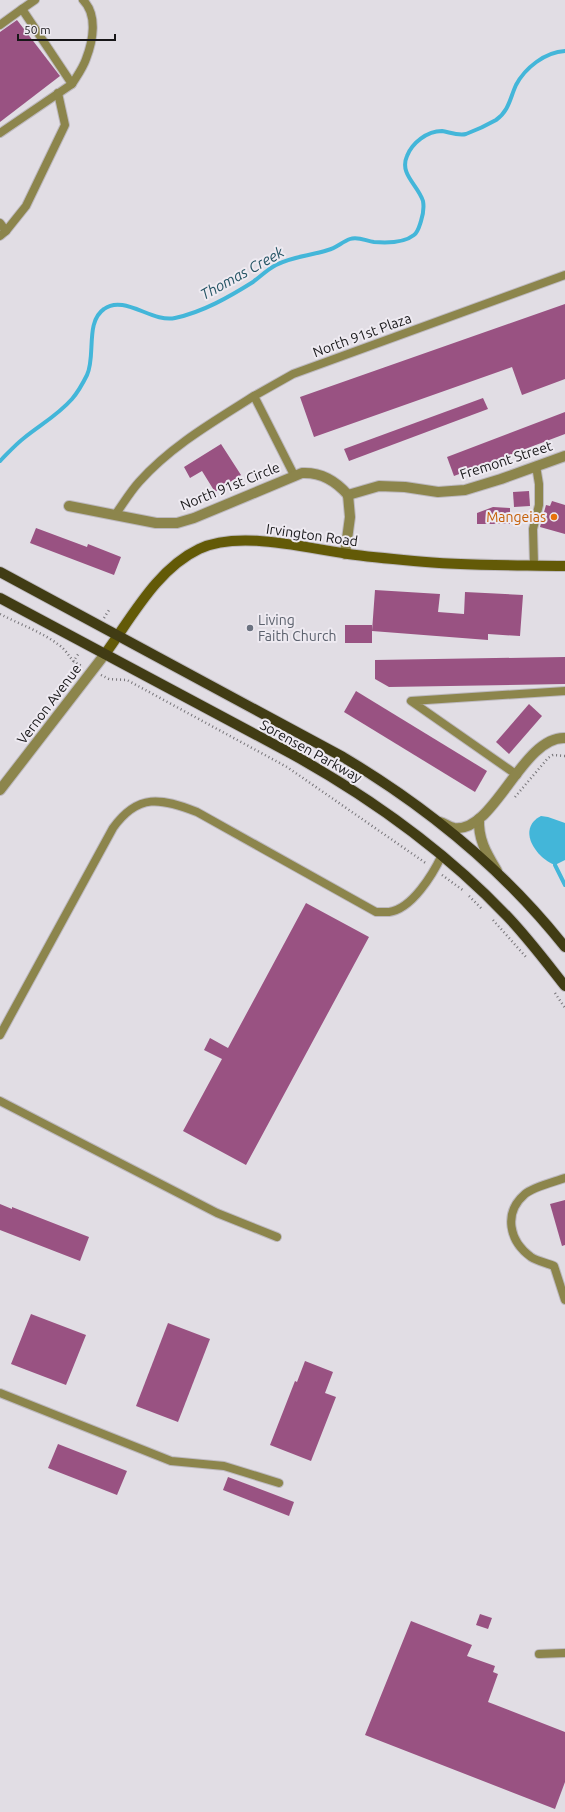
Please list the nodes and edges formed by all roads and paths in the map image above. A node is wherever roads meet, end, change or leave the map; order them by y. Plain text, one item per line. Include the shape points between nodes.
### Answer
1 (35, 0) edge
2 (83, 0) edge
3 (22, 9) junction
4 (0, 25) edge
5 (72, 84) junction
6 (58, 93) junction
7 (0, 133) edge
8 (0, 223) edge
9 (3, 234) edge
10 (565, 275) edge
11 (254, 396) junction
12 (565, 456) edge
13 (536, 466) junction
14 (294, 475) junction
15 (348, 495) junction
16 (69, 506) dead end
17 (115, 515) junction
18 (345, 554) junction
19 (534, 566) junction
20 (565, 566) edge
21 (0, 572) edge
22 (0, 598) edge
23 (0, 614) edge
24 (118, 636) junction
25 (105, 654) junction
26 (73, 662) dead end
27 (109, 679) dead end
28 (565, 691) edge
29 (565, 738) edge
30 (565, 756) edge
31 (517, 775) junction
32 (0, 790) edge
33 (513, 799) dead end
34 (479, 819) junction
35 (436, 820) junction
36 (442, 855) junction
37 (420, 860) dead end
38 (500, 875) junction
39 (450, 880) dead end
40 (486, 913) dead end
41 (492, 918) dead end
42 (565, 947) edge
43 (527, 958) dead end
44 (565, 986) edge
45 (554, 992) dead end
46 (565, 1008) edge
47 (0, 1035) edge
48 (0, 1101) edge
49 (565, 1178) edge
50 (277, 1237) dead end
51 (565, 1300) edge
52 (0, 1393) edge
53 (279, 1483) dead end
54 (565, 1653) edge
55 (539, 1654) dead end

1 - 3 lane
2 - 5 lane via 92,14 93,29 86,60
3 - 4 lane
3 - 5 lane
5 - 6 lane
6 - 7 lane
6 - 9 lane via 65,125 26,206
8 - 9 lane
10 - 11 lane, North 91st Plaza via 293,374
11 - 14 lane
11 - 17 lane, North 91st Plaza via 190,437 159,462 138,483
12 - 13 street, Fremont Street
13 - 15 street, Fremont Street via 465,490 438,492 379,486
13 - 19 lane via 539,505 533,529
14 - 15 street, North 91st Circle via 311,472 326,477
14 - 17 street, North 91st Circle via 177,523 156,523
15 - 18 street via 350,517
16 - 17 street, North 91st Circle
18 - 19 street, Irvington Road via 444,564
18 - 24 street, Irvington Road via 252,541 235,540 213,544 190,554 168,573 148,594
19 - 20 street, Irvington Road
21 - 24 main road, Sorensen Parkway
22 - 25 main road, Sorensen Parkway
23 - 26 path via 60,646
24 - 25 street, Irvington Road
24 - 35 main road, Sorensen Parkway via 343,757 393,788
25 - 32 street, Vernon Avenue
25 - 36 main road, Sorensen Parkway via 324,772 396,819
27 - 37 path via 127,680 287,767
28 - 31 lane via 411,701
29 - 31 street via 555,738 543,745
30 - 33 path via 553,755 548,758
31 - 34 street
34 - 35 street via 464,827 454,828
34 - 38 street via 483,845
35 - 38 main road, Sorensen Parkway
36 - 44 main road, Sorensen Parkway via 507,916
36 - 47 lane via 435,870 417,893 400,908 390,912 376,912 197,812 173,802 141,803 122,814 113,828
38 - 42 main road, Sorensen Parkway
39 - 40 path
41 - 43 path
45 - 46 path
48 - 50 lane via 217,1213
49 - 51 lane via 526,1193 518,1201 512,1216 511,1233 519,1246 532,1258 554,1266
52 - 53 lane via 171,1461 224,1466
54 - 55 lane

